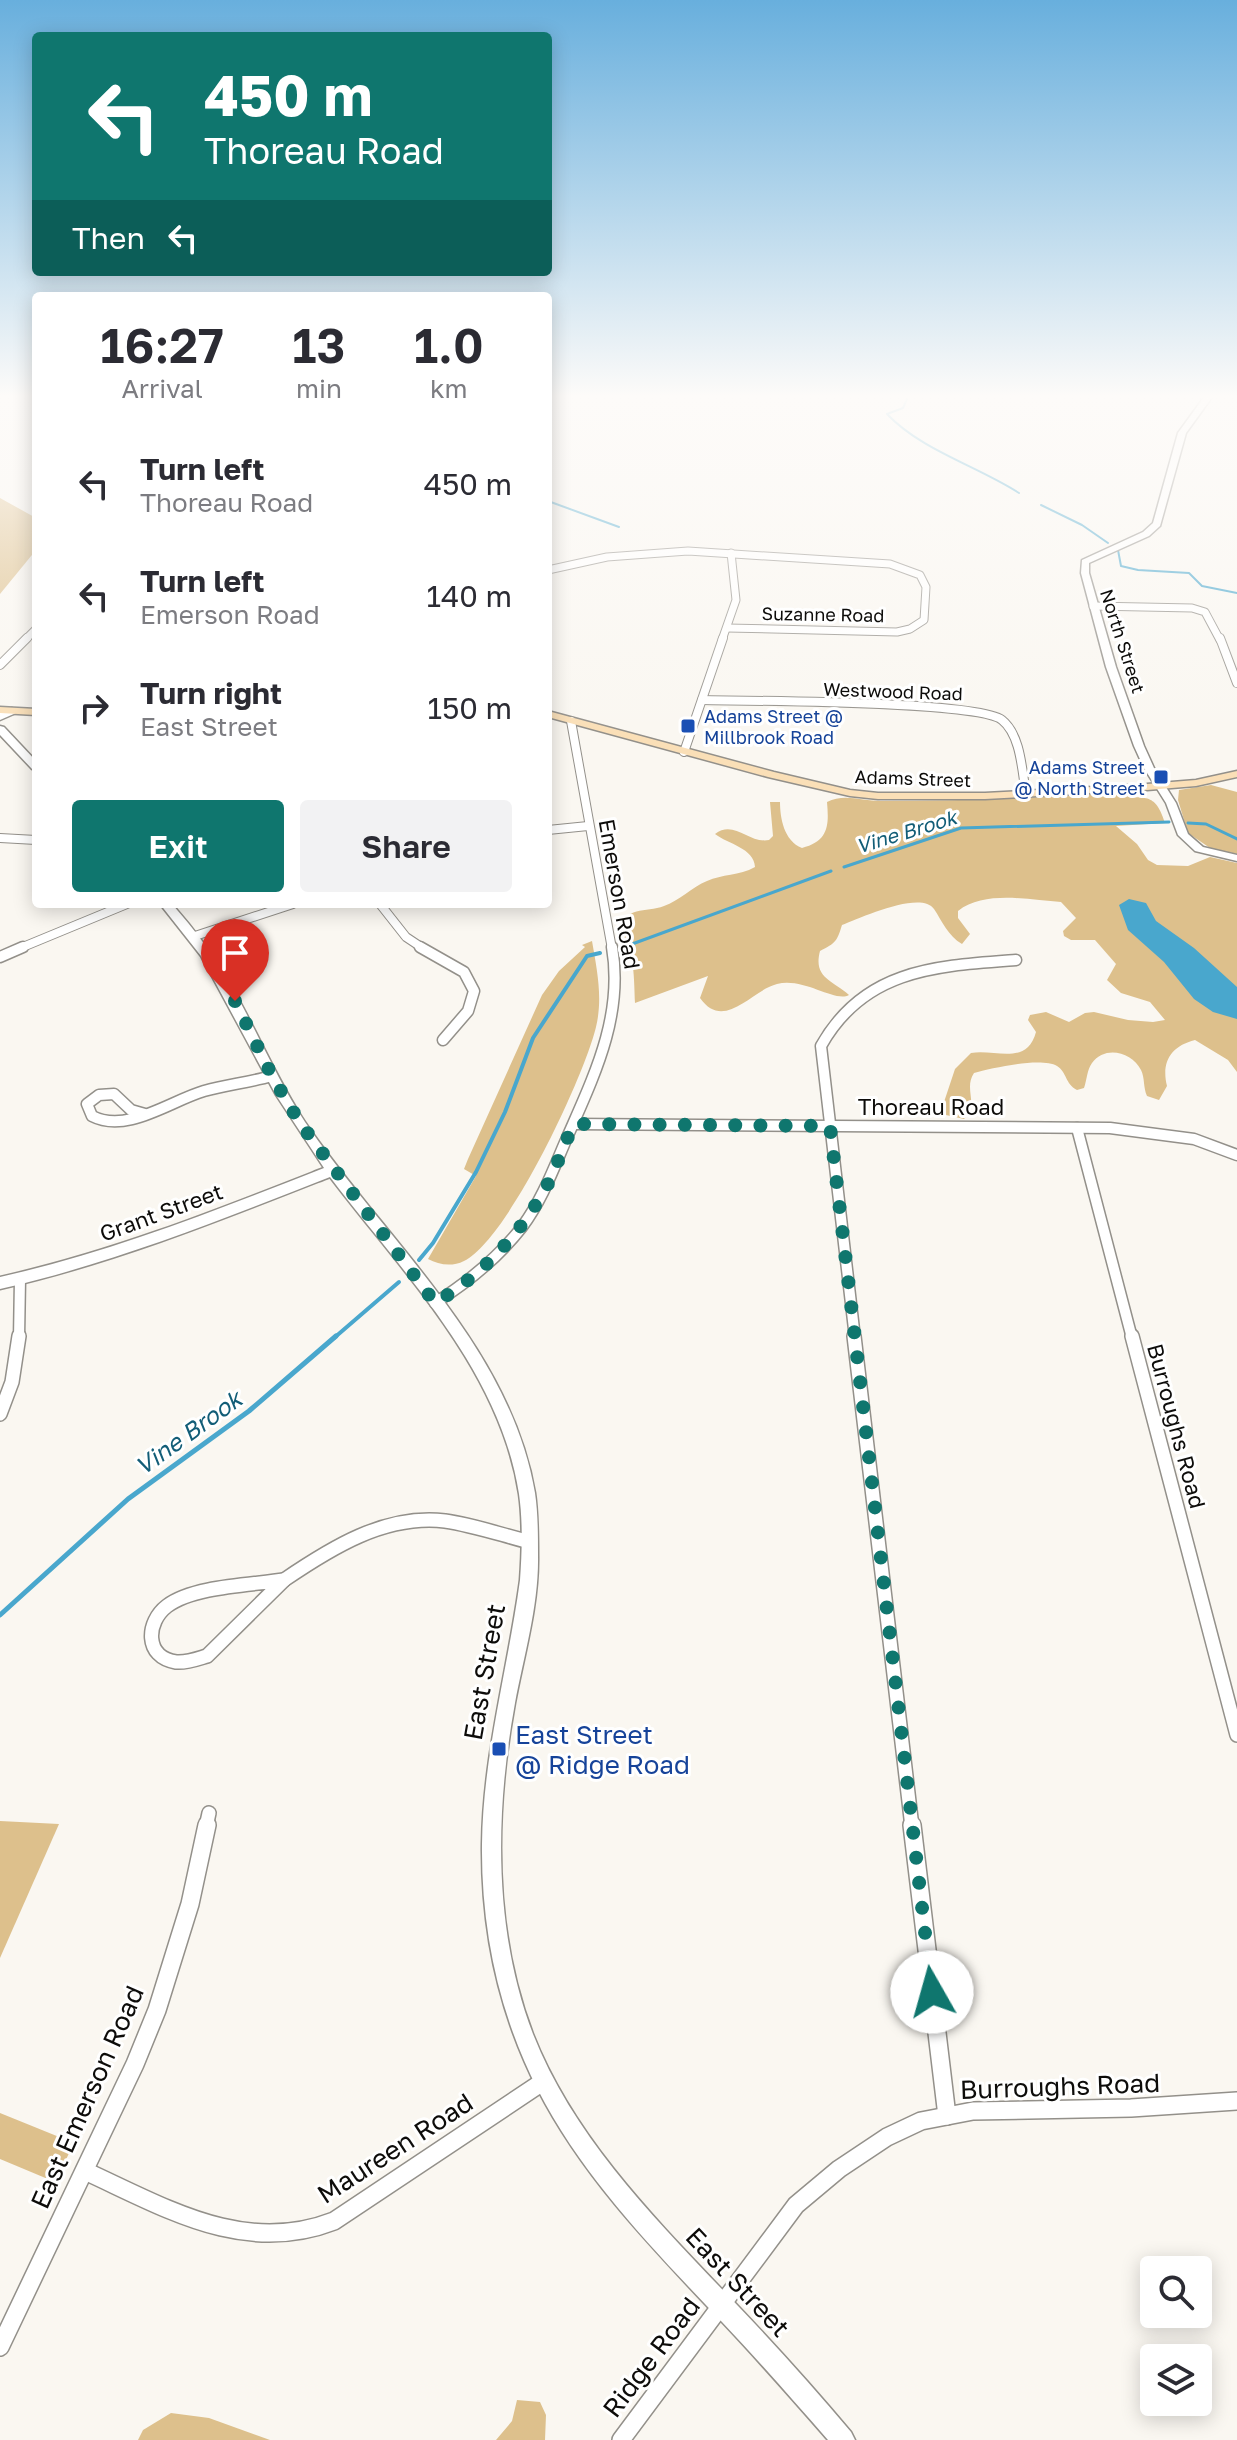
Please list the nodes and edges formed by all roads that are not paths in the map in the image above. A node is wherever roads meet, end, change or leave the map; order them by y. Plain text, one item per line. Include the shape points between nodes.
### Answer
1 (1162, 507) edge
2 (731, 553) junction
3 (552, 569) edge
4 (1093, 606) junction
5 (727, 628) junction
6 (32, 633) edge
7 (0, 665) edge
8 (1237, 683) edge
9 (702, 700) junction
10 (0, 710) edge
11 (12, 711) junction
12 (32, 712) edge
13 (552, 715) edge
14 (0, 717) edge
15 (571, 721) junction
16 (0, 729) edge
17 (684, 752) junction
18 (32, 763) edge
19 (1237, 774) edge
20 (1161, 786) junction
21 (1026, 794) junction
22 (588, 826) junction
23 (552, 830) edge
24 (0, 838) edge
25 (32, 840) edge
26 (1237, 858) edge
27 (117, 908) edge
28 (170, 908) edge
29 (281, 908) edge
30 (383, 908) edge
31 (195, 936) junction
32 (0, 957) edge
33 (1016, 960) dead end
34 (443, 1040) dead end
35 (272, 1076) junction
36 (145, 1114) junction
37 (574, 1124) junction
38 (830, 1126) junction
39 (1077, 1128) junction
40 (1237, 1155) edge
41 (333, 1170) junction
42 (20, 1279) junction
43 (0, 1283) edge
44 (435, 1303) junction
45 (0, 1414) edge
46 (530, 1542) junction
47 (284, 1580) junction
48 (1237, 1735) edge
49 (209, 1813) dead end
50 (544, 2081) junction
51 (1237, 2101) edge
52 (947, 2116) junction
53 (85, 2171) junction
54 (723, 2306) junction
55 (0, 2347) edge
56 (621, 2440) edge
57 (843, 2440) edge

1 - 4 street, North Street via 1157,524 1146,534 1085,562
2 - 3 street, Suzanne Road via 644,552
2 - 5 street via 736,600
2 - 5 street, Suzanne Road via 900,566 924,581 927,610 917,626 897,632
4 - 8 street via 1205,612
4 - 20 street, North Street via 1139,746
5 - 9 street
6 - 7 street
9 - 17 street
9 - 21 street, Westwood Road via 993,714 1015,738
10 - 11 main road
11 - 12 main road
11 - 14 street
13 - 15 main road, Adams Street
15 - 17 main road, Adams Street
15 - 22 street, Emerson Road
16 - 18 street
17 - 21 main road, Adams Street via 850,793
19 - 20 main road, Adams Street
20 - 21 main road, Adams Street
20 - 26 street, North Street via 1186,840
22 - 23 street
22 - 37 street, Emerson Road via 617,976 607,1047
24 - 25 street
27 - 32 street
28 - 31 street, East Street
29 - 31 street
30 - 34 street via 405,936 472,979 475,998 467,1017
31 - 35 street, East Street
33 - 38 street via 963,964 903,978 848,1006 830,1025 821,1046
35 - 36 street via 204,1091
35 - 41 street, East Street
36 - 36 street via 119,1122 102,1120 90,1116 87,1104 99,1095 114,1094 131,1110
37 - 38 street, Thoreau Road
37 - 44 street, Emerson Road via 541,1196 518,1229 465,1285
38 - 39 street, Thoreau Road
38 - 52 street
39 - 40 street, Thoreau Road via 1194,1139
39 - 48 street, Burroughs Road
41 - 42 street, Grant Street via 117,1253
41 - 44 street, East Street
42 - 43 street, Grant Street
42 - 45 street via 14,1370
44 - 46 street, East Street via 485,1374 509,1422 528,1498
46 - 47 street via 443,1521 392,1525 346,1542
46 - 50 street, East Street via 490,1814 491,1865 495,1922 509,1991
47 - 47 street via 181,1598 152,1624 153,1647 169,1662 207,1656
49 - 53 street, East Emerson Road via 190,1904 157,2010
50 - 53 street, Maureen Road via 334,2221 305,2232 231,2229
50 - 54 street, East Street via 614,2186
51 - 52 street, Burroughs Road via 1163,2109 983,2110
52 - 54 street, Burroughs Road via 923,2120 827,2176 780,2225
53 - 55 street, East Emerson Road
54 - 56 street, Ridge Road
54 - 57 street, East Street

